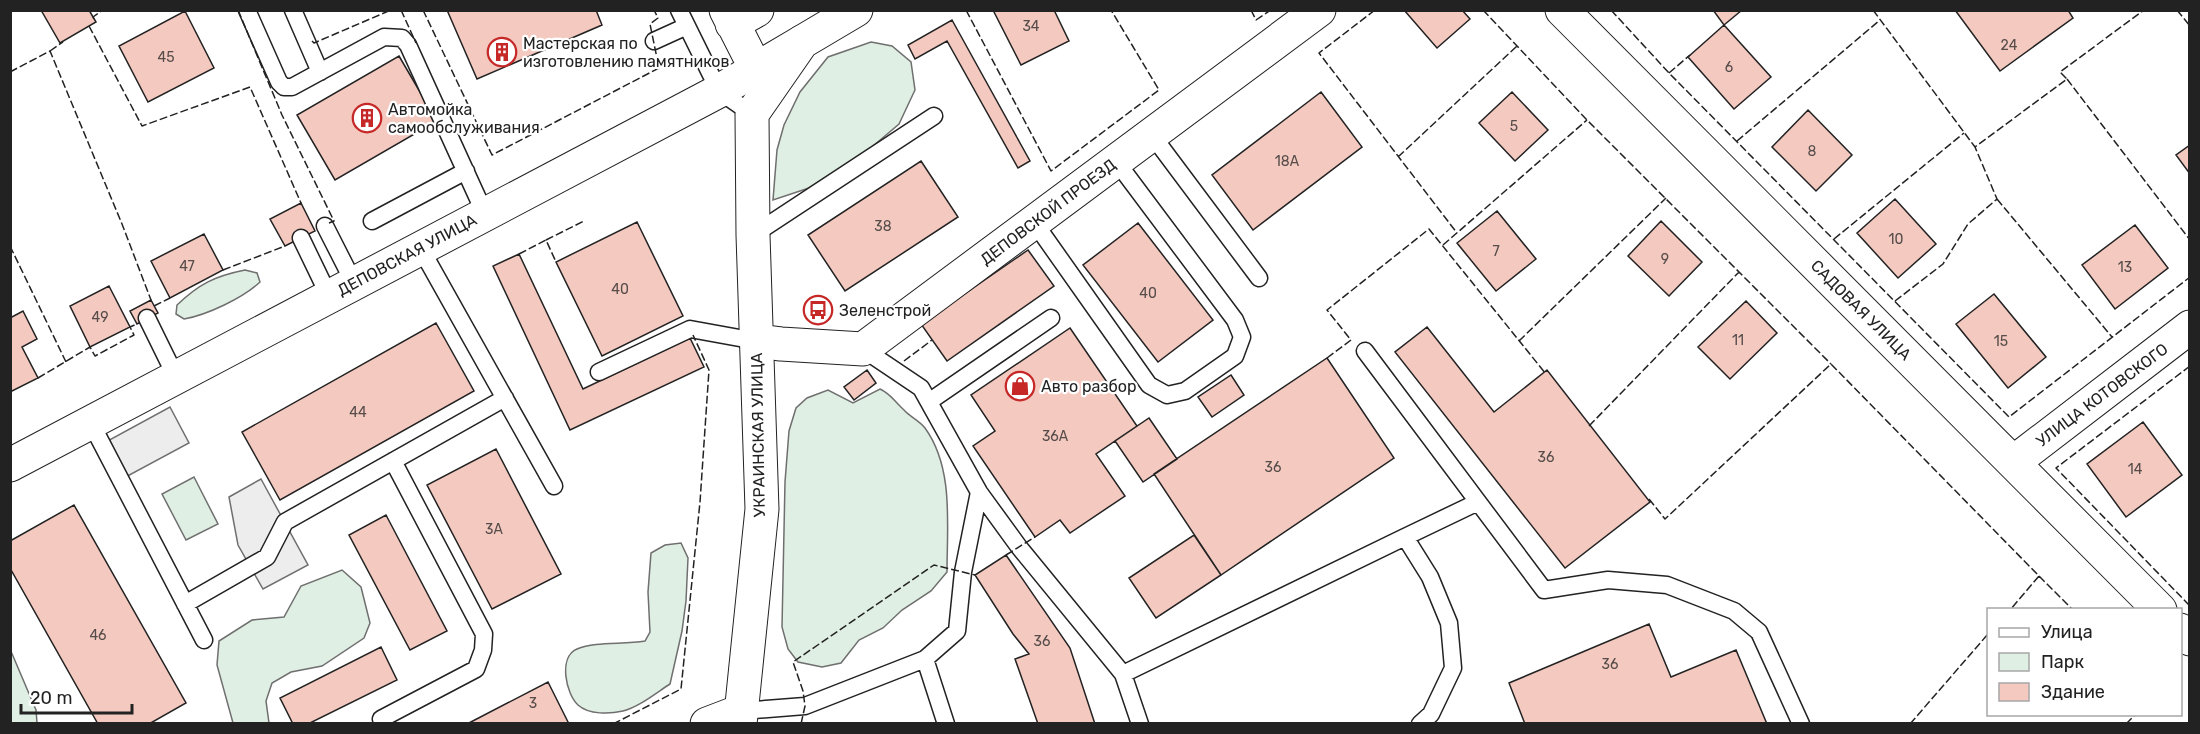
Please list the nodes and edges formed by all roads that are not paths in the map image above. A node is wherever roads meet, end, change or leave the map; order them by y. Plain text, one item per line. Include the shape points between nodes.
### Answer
1 (247, 10) edge
2 (293, 10) edge
3 (679, 10) edge
4 (856, 10) edge
5 (1319, 10) edge
6 (1562, 10) edge
7 (738, 15) edge
8 (687, 26) junction
9 (654, 41) dead end
10 (802, 42) junction
11 (756, 69) junction
12 (320, 72) junction
13 (719, 91) junction
14 (752, 114) junction
15 (934, 116) dead end
16 (1152, 135) junction
17 (1116, 161) junction
18 (466, 171) junction
19 (485, 214) junction
20 (372, 221) dead end
21 (1034, 222) junction
22 (325, 226) dead end
23 (753, 235) junction
24 (301, 238) dead end
25 (421, 249) junction
26 (1259, 278) dead end
27 (342, 290) junction
28 (147, 318) dead end
29 (1051, 318) dead end
30 (2190, 327) edge
31 (756, 341) junction
32 (863, 349) junction
33 (1365, 351) dead end
34 (599, 372) dead end
35 (176, 377) junction
36 (505, 398) junction
37 (930, 401) junction
38 (91, 423) junction
39 (393, 461) junction
40 (2014, 462) junction
41 (10, 465) edge
42 (554, 486) dead end
43 (979, 492) junction
44 (1478, 502) junction
45 (1405, 537) junction
46 (185, 604) junction
47 (2159, 608) edge
48 (204, 640) dead end
49 (925, 659) junction
50 (1123, 674) junction
51 (407, 716) edge
52 (741, 717) edge
53 (381, 719) dead end
54 (706, 723) edge
55 (946, 723) edge
56 (1140, 723) edge
57 (1420, 723) edge
58 (1801, 723) edge

1 - 12 lane via 284,87 292,87
2 - 12 lane
3 - 8 lane
4 - 10 street, ДЕПОВСКАЯ УЛИЦА
5 - 16 street, ДЕПОВСКОЙ ПРОЕЗД
6 - 40 street, САДОВАЯ УЛИЦА
7 - 11 street
8 - 9 lane
8 - 13 lane
10 - 11 street, ДЕПОВСКАЯ УЛИЦА
10 - 14 street, ДЕПОВСКАЯ УЛИЦА
11 - 13 street, ДЕПОВСКАЯ УЛИЦА
12 - 18 lane via 384,37 402,38
13 - 14 lane
13 - 19 street, ДЕПОВСКАЯ УЛИЦА
14 - 23 street, УКРАИНСКАЯ УЛИЦА
15 - 23 lane
16 - 17 street, ДЕПОВСКОЙ ПРОЕЗД
16 - 26 lane
17 - 21 street, ДЕПОВСКОЙ ПРОЕЗД
17 - 21 lane via 1235,320 1242,337 1235,356 1185,391 1167,395 1149,385
18 - 19 lane
18 - 20 lane
19 - 25 street, ДЕПОВСКАЯ УЛИЦА
21 - 32 street, ДЕПОВСКОЙ ПРОЕЗД
22 - 27 lane
23 - 31 street, УКРАИНСКАЯ УЛИЦА
24 - 27 lane
25 - 27 street, ДЕПОВСКАЯ УЛИЦА
25 - 36 lane
27 - 35 street, ДЕПОВСКАЯ УЛИЦА
28 - 35 lane
29 - 37 lane
30 - 40 street, УЛИЦА КОТОВСКОГО
31 - 32 street
31 - 34 lane via 690,329
31 - 52 street, УКРАИНСКАЯ УЛИЦА via 762,509
32 - 37 lane via 921,388
33 - 44 lane
35 - 38 street, ДЕПОВСКАЯ УЛИЦА
36 - 39 lane
36 - 42 lane
37 - 43 lane
38 - 41 street, ДЕПОВСКАЯ УЛИЦА
38 - 46 lane
39 - 46 lane via 285,522 267,557
39 - 51 lane via 484,634 476,669
40 - 47 street, САДОВАЯ УЛИЦА
43 - 49 lane via 963,572 957,631
43 - 50 lane
44 - 45 lane
44 - 58 lane via 1544,590 1608,580 1667,585 1734,611 1759,632
45 - 50 lane
45 - 57 lane via 1430,577 1449,623 1453,668 1431,714
46 - 48 lane
49 - 52 lane via 805,706
49 - 55 lane
50 - 56 lane
51 - 53 lane
52 - 54 street

